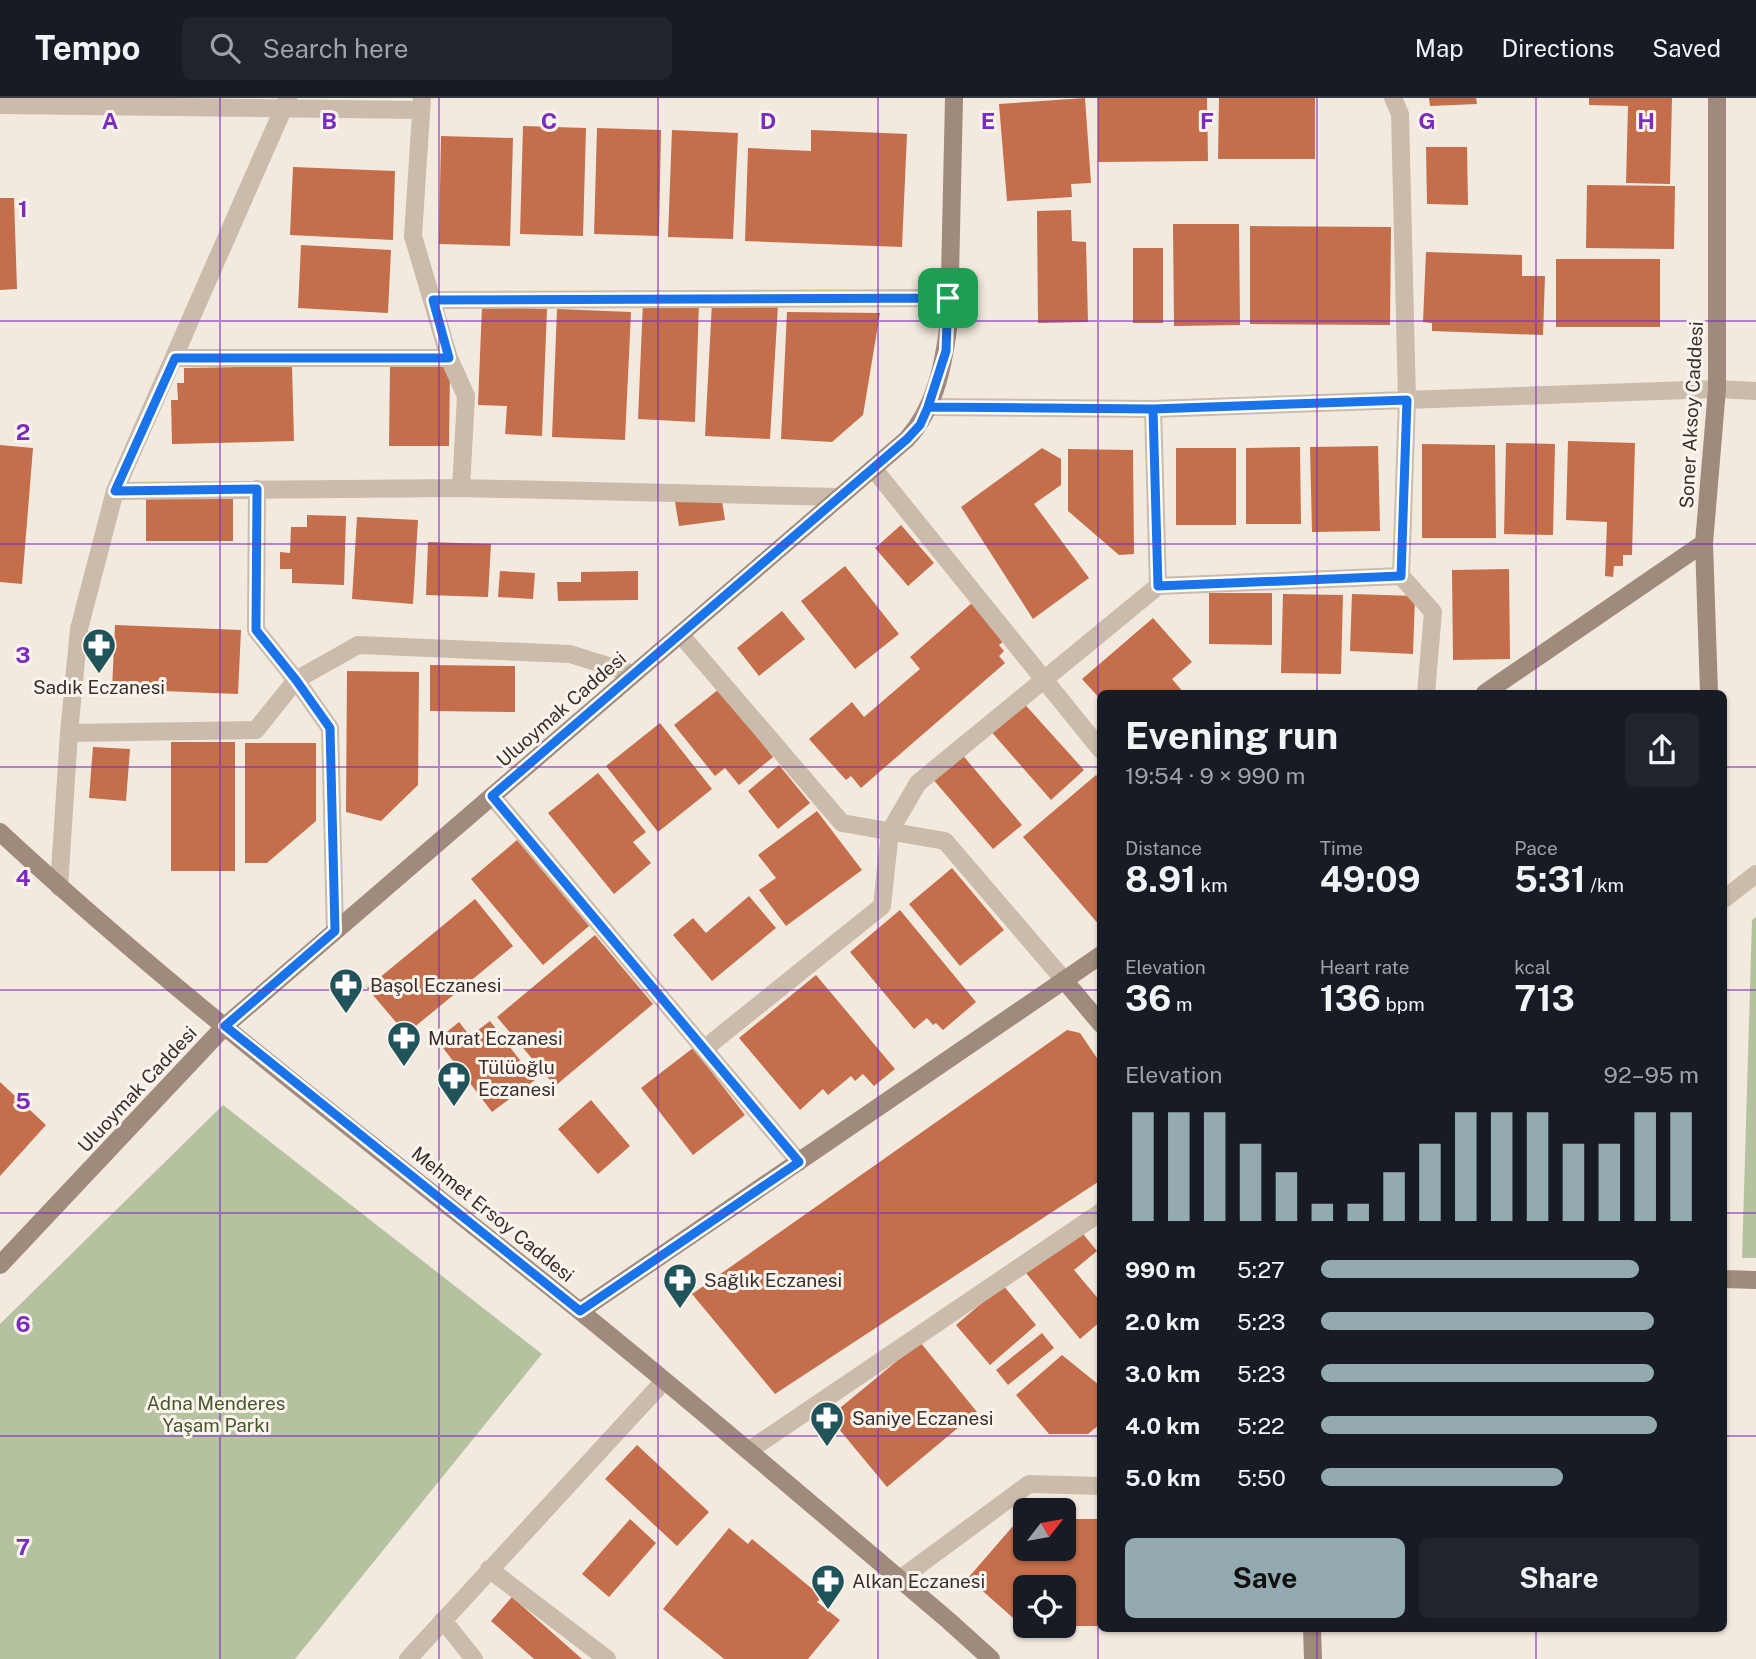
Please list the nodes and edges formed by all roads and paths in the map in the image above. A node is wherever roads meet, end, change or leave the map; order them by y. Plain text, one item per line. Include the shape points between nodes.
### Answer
1 (954, 98) edge
2 (1393, 98) edge
3 (1717, 98) edge
4 (286, 103) edge
5 (422, 104) edge
6 (0, 105) edge
7 (948, 298) junction
8 (433, 300) junction
9 (175, 358) junction
10 (449, 358) junction
11 (1717, 388) junction
12 (1756, 391) edge
13 (1407, 400) junction
14 (928, 407) junction
15 (1153, 409) junction
16 (873, 468) junction
17 (461, 488) junction
18 (257, 489) junction
19 (115, 491) junction
20 (839, 496) junction
21 (1704, 543) junction
22 (1401, 576) junction
23 (1158, 586) junction
24 (680, 634) junction
25 (634, 674) junction
26 (1044, 679) junction
27 (296, 680) junction
28 (1426, 690) edge
29 (1489, 690) edge
30 (1709, 690) edge
31 (69, 733) junction
32 (1097, 745) edge
33 (492, 796) junction
34 (890, 831) junction
35 (0, 832) edge
36 (1756, 874) edge
37 (60, 887) junction
38 (1727, 896) edge
39 (335, 931) junction
40 (1097, 959) edge
41 (1065, 980) junction
42 (1097, 1019) edge
43 (225, 1026) junction
44 (704, 1049) junction
45 (799, 1162) junction
46 (1097, 1215) edge
47 (0, 1265) edge
48 (1727, 1279) edge
49 (1756, 1280) edge
50 (580, 1311) junction
51 (664, 1381) junction
52 (748, 1451) junction
53 (1097, 1486) edge
54 (489, 1569) junction
55 (900, 1579) junction
56 (443, 1620) junction
57 (1312, 1632) edge
58 (408, 1659) edge
59 (474, 1659) edge
60 (607, 1659) edge
61 (991, 1659) edge
62 (1313, 1659) edge

1 - 7 street, Uluoymak Caddesi
2 - 13 street via 1400,114
3 - 11 street, Soner Aksoy Caddesi
4 - 5 street
4 - 6 street
4 - 9 street
5 - 8 street via 413,236
7 - 8 street
7 - 14 street, Uluoymak Caddesi via 946,351
8 - 10 street
9 - 10 street
9 - 19 street
10 - 17 street via 466,396
11 - 12 street
11 - 13 street
11 - 21 street, Soner Aksoy Caddesi
13 - 15 street
13 - 22 street
14 - 15 street
14 - 16 street, Uluoymak Caddesi via 914,432
15 - 23 street
16 - 20 street, Uluoymak Caddesi
16 - 26 street
17 - 18 street
17 - 20 street
18 - 19 street
18 - 27 street via 256,630
19 - 31 street via 79,629
20 - 24 street, Uluoymak Caddesi
21 - 29 street
21 - 30 street, Soner Aksoy Caddesi
22 - 23 street
22 - 28 street via 1433,612
23 - 26 street
24 - 25 street, Uluoymak Caddesi
24 - 34 street via 842,823
25 - 27 street via 570,654 358,645
25 - 33 street, Uluoymak Caddesi
26 - 32 street
26 - 34 street via 918,783
27 - 31 street via 256,730
27 - 39 street via 330,728
31 - 37 street
33 - 39 street, Uluoymak Caddesi
33 - 44 street
34 - 41 street via 945,841
34 - 44 street via 882,906
35 - 37 street, Mehmet Ersoy Caddesi
36 - 38 street
37 - 43 street, Mehmet Ersoy Caddesi
39 - 43 street, Uluoymak Caddesi
40 - 41 street
41 - 42 street
41 - 45 street
43 - 47 street, Uluoymak Caddesi
43 - 50 street, Mehmet Ersoy Caddesi
44 - 45 street
45 - 50 street
46 - 52 street
48 - 49 street
50 - 51 street, Mehmet Ersoy Caddesi
51 - 52 street, Mehmet Ersoy Caddesi
51 - 54 street
52 - 55 street, Mehmet Ersoy Caddesi
53 - 55 street via 1029,1484
54 - 56 street
54 - 60 street
55 - 61 street, Mehmet Ersoy Caddesi
56 - 58 street
56 - 59 street
57 - 62 street

